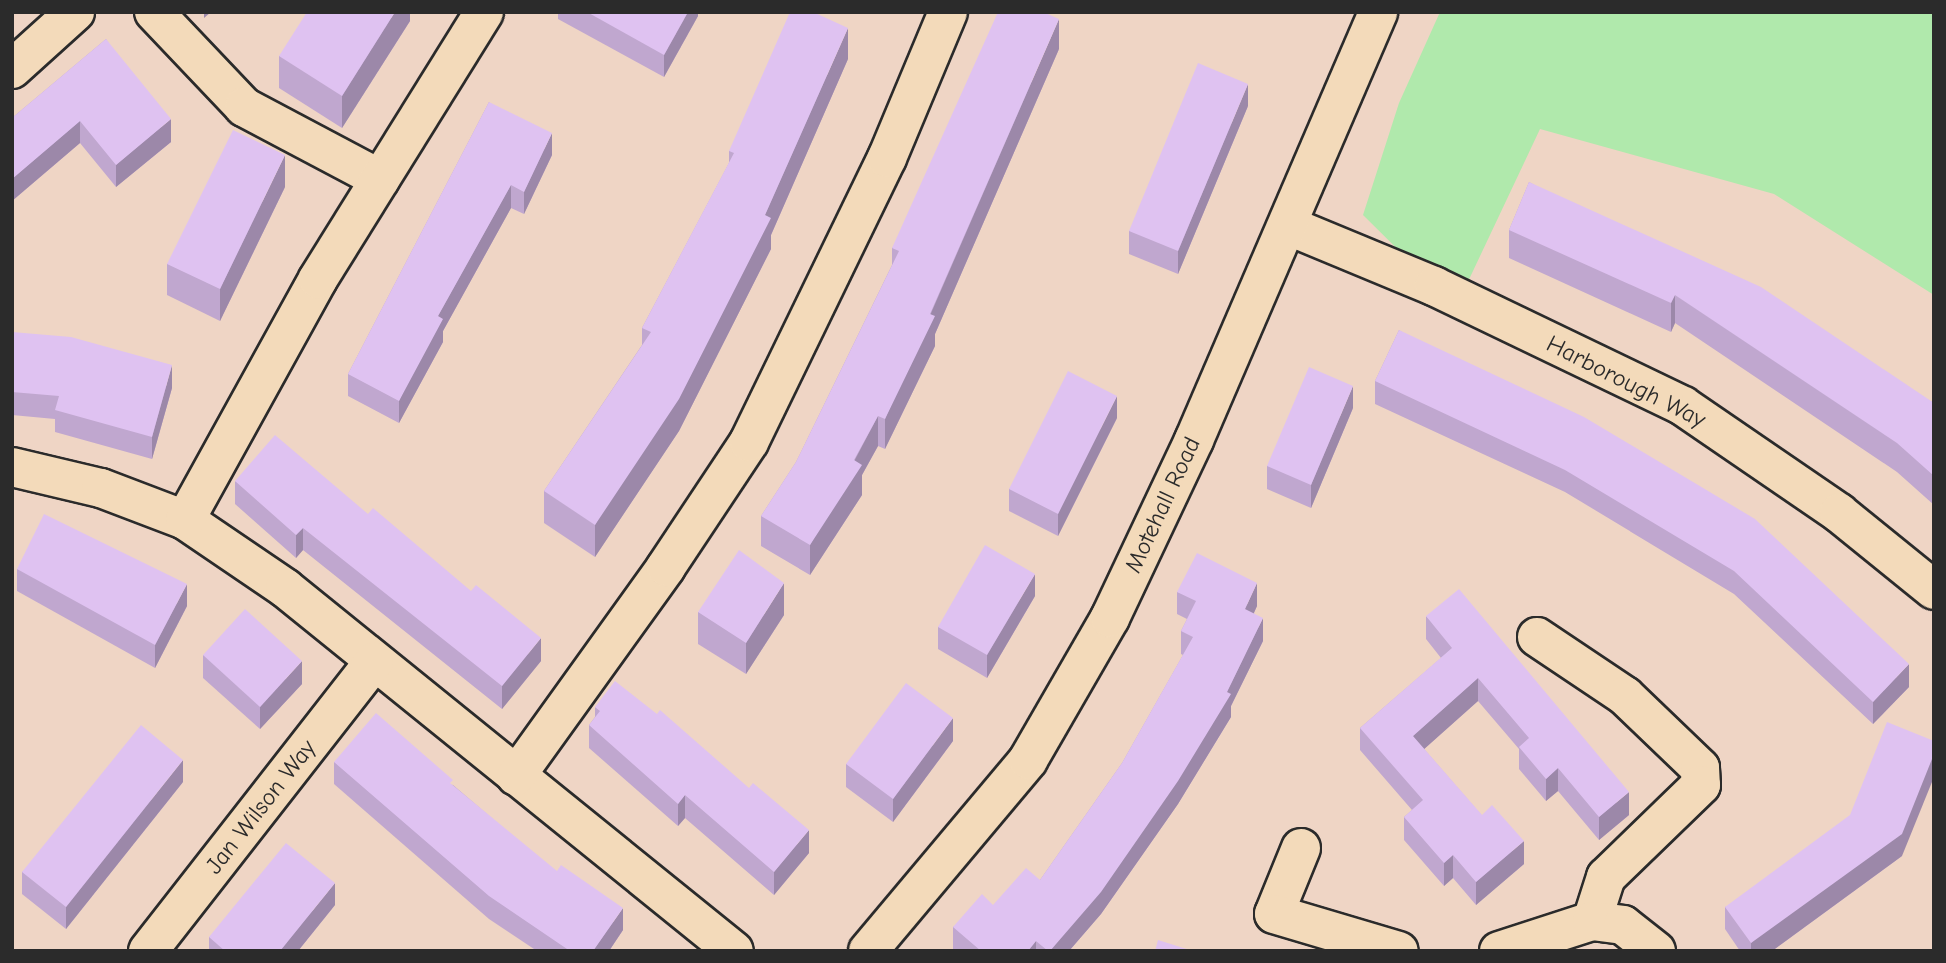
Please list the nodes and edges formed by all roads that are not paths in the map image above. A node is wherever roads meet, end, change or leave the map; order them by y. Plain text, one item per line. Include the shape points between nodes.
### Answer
1 (75, 12) edge
2 (155, 12) edge
3 (484, 12) edge
4 (948, 12) edge
5 (1378, 12) edge
6 (12, 69) edge
7 (380, 179) junction
8 (1289, 226) junction
9 (12, 467) edge
10 (185, 520) junction
11 (1934, 590) edge
12 (1537, 638) dead end
13 (374, 662) junction
14 (516, 776) junction
15 (1301, 848) dead end
16 (1592, 921) junction
17 (148, 951) edge
18 (734, 951) edge
19 (868, 951) edge
20 (1399, 951) edge
21 (1499, 951) edge
22 (1656, 951) edge

1 - 6 street
2 - 7 street via 244,107
3 - 7 street
4 - 14 street via 882,170 749,442
5 - 8 street, Motehall Road
7 - 10 street via 318,279
8 - 11 street, Harborough Way via 1434,286 1683,407 1839,513
8 - 19 street, Motehall Road via 1097,642 1028,760
9 - 10 street via 101,488
10 - 13 street via 285,588
12 - 16 street via 1625,696 1700,768 1701,785 1606,877
13 - 14 street
13 - 17 street, Jan Wilson Way
14 - 18 street
15 - 20 street via 1274,914
16 - 21 street
16 - 22 street via 1623,925

